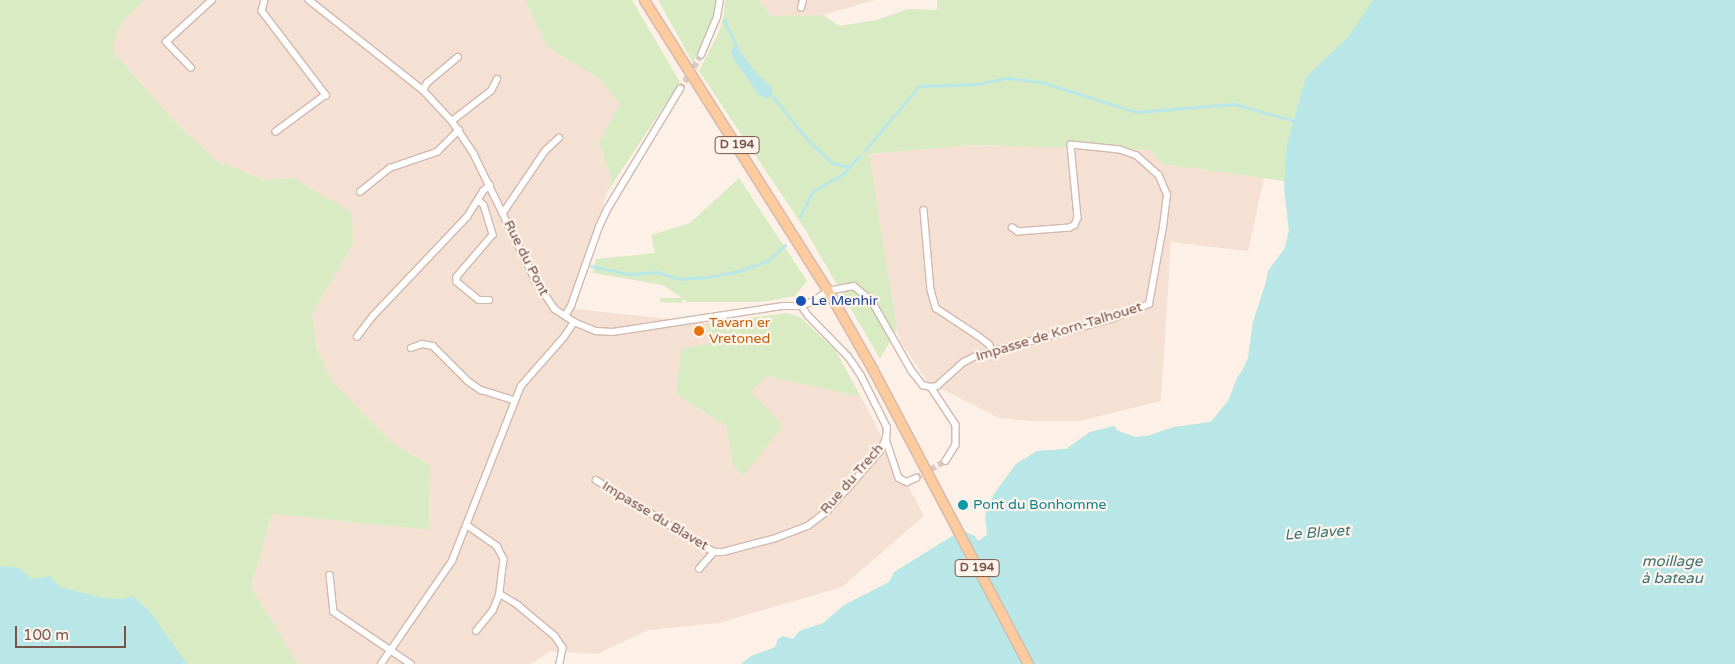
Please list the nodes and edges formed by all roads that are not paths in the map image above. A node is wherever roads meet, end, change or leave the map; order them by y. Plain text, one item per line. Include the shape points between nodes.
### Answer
1 (212, 0) edge
2 (265, 0) edge
3 (308, 0) edge
4 (644, 0) edge
5 (720, 0) edge
6 (803, 0) edge
7 (801, 8) dead end
8 (701, 56) tunnel mouth
9 (458, 57) dead end
10 (190, 68) dead end
11 (497, 79) dead end
12 (680, 89) tunnel mouth
13 (424, 90) junction
14 (452, 121) junction
15 (459, 130) junction
16 (276, 132) dead end
17 (559, 138) dead end
18 (490, 185) junction
19 (360, 192) dead end
20 (479, 201) junction
21 (924, 210) dead end
22 (503, 213) junction
23 (1012, 228) dead end
24 (828, 291) junction
25 (490, 300) dead end
26 (801, 306) junction
27 (565, 316) junction
28 (574, 322) junction
29 (358, 337) dead end
30 (411, 348) dead end
31 (993, 352) junction
32 (930, 388) junction
33 (514, 400) junction
34 (886, 439) junction
35 (946, 461) tunnel mouth
36 (916, 478) dead end
37 (596, 480) dead end
38 (467, 525) junction
39 (714, 552) junction
40 (699, 569) dead end
41 (330, 575) dead end
42 (500, 594) junction
43 (477, 631) dead end
44 (391, 650) junction
45 (381, 664) edge
46 (411, 664) edge
47 (560, 664) edge
48 (1028, 664) edge

1 - 10 street via 166,42
2 - 16 street via 262,11 326,95
3 - 13 street, Rue du Pont
4 - 24 main road, D 194
5 - 8 street via 718,17
6 - 7 street
9 - 13 street via 427,83
11 - 14 street via 491,91
12 - 27 street via 605,214
13 - 14 street, Rue du Pont
14 - 15 street, Rue du Pont
15 - 18 street, Rue du Pont
15 - 19 street via 437,152 390,168
17 - 22 street via 544,151
18 - 20 street
18 - 22 street, Rue du Pont
20 - 25 street via 484,205 493,235 457,277 457,282 479,300
20 - 29 street via 468,217 372,316
21 - 31 street via 931,290 936,308 977,334
22 - 27 street, Rue du Pont via 536,281 547,299
23 - 31 street, Impasse de Korn-Talhouet via 1018,232 1075,225 1078,218 1071,145 1130,152 1153,170 1164,184 1167,195 1149,304
24 - 26 street, Rue du Pont
24 - 32 street via 854,286 864,293 880,314 912,371 923,385
24 - 48 main road, D 194
26 - 28 street, Rue du Pont via 613,332 596,331
26 - 34 street, Rue du Trech via 861,376 887,428
27 - 28 street, Rue du Pont
28 - 33 street via 521,386
30 - 33 street via 422,344 433,346 468,382 481,390
31 - 32 street, Impasse de Korn-Talhouet via 964,362
32 - 35 street via 958,432 956,446
33 - 38 street
34 - 36 street via 899,478 907,482
34 - 39 street, Rue du Trech via 880,451 847,490 828,511 808,526 776,538
37 - 39 street, Impasse du Blavet
38 - 42 street via 502,552
38 - 44 street via 446,572
39 - 40 street
41 - 44 street via 334,612
42 - 43 street via 493,610
42 - 47 street via 555,636 563,648
44 - 45 street
44 - 46 street

